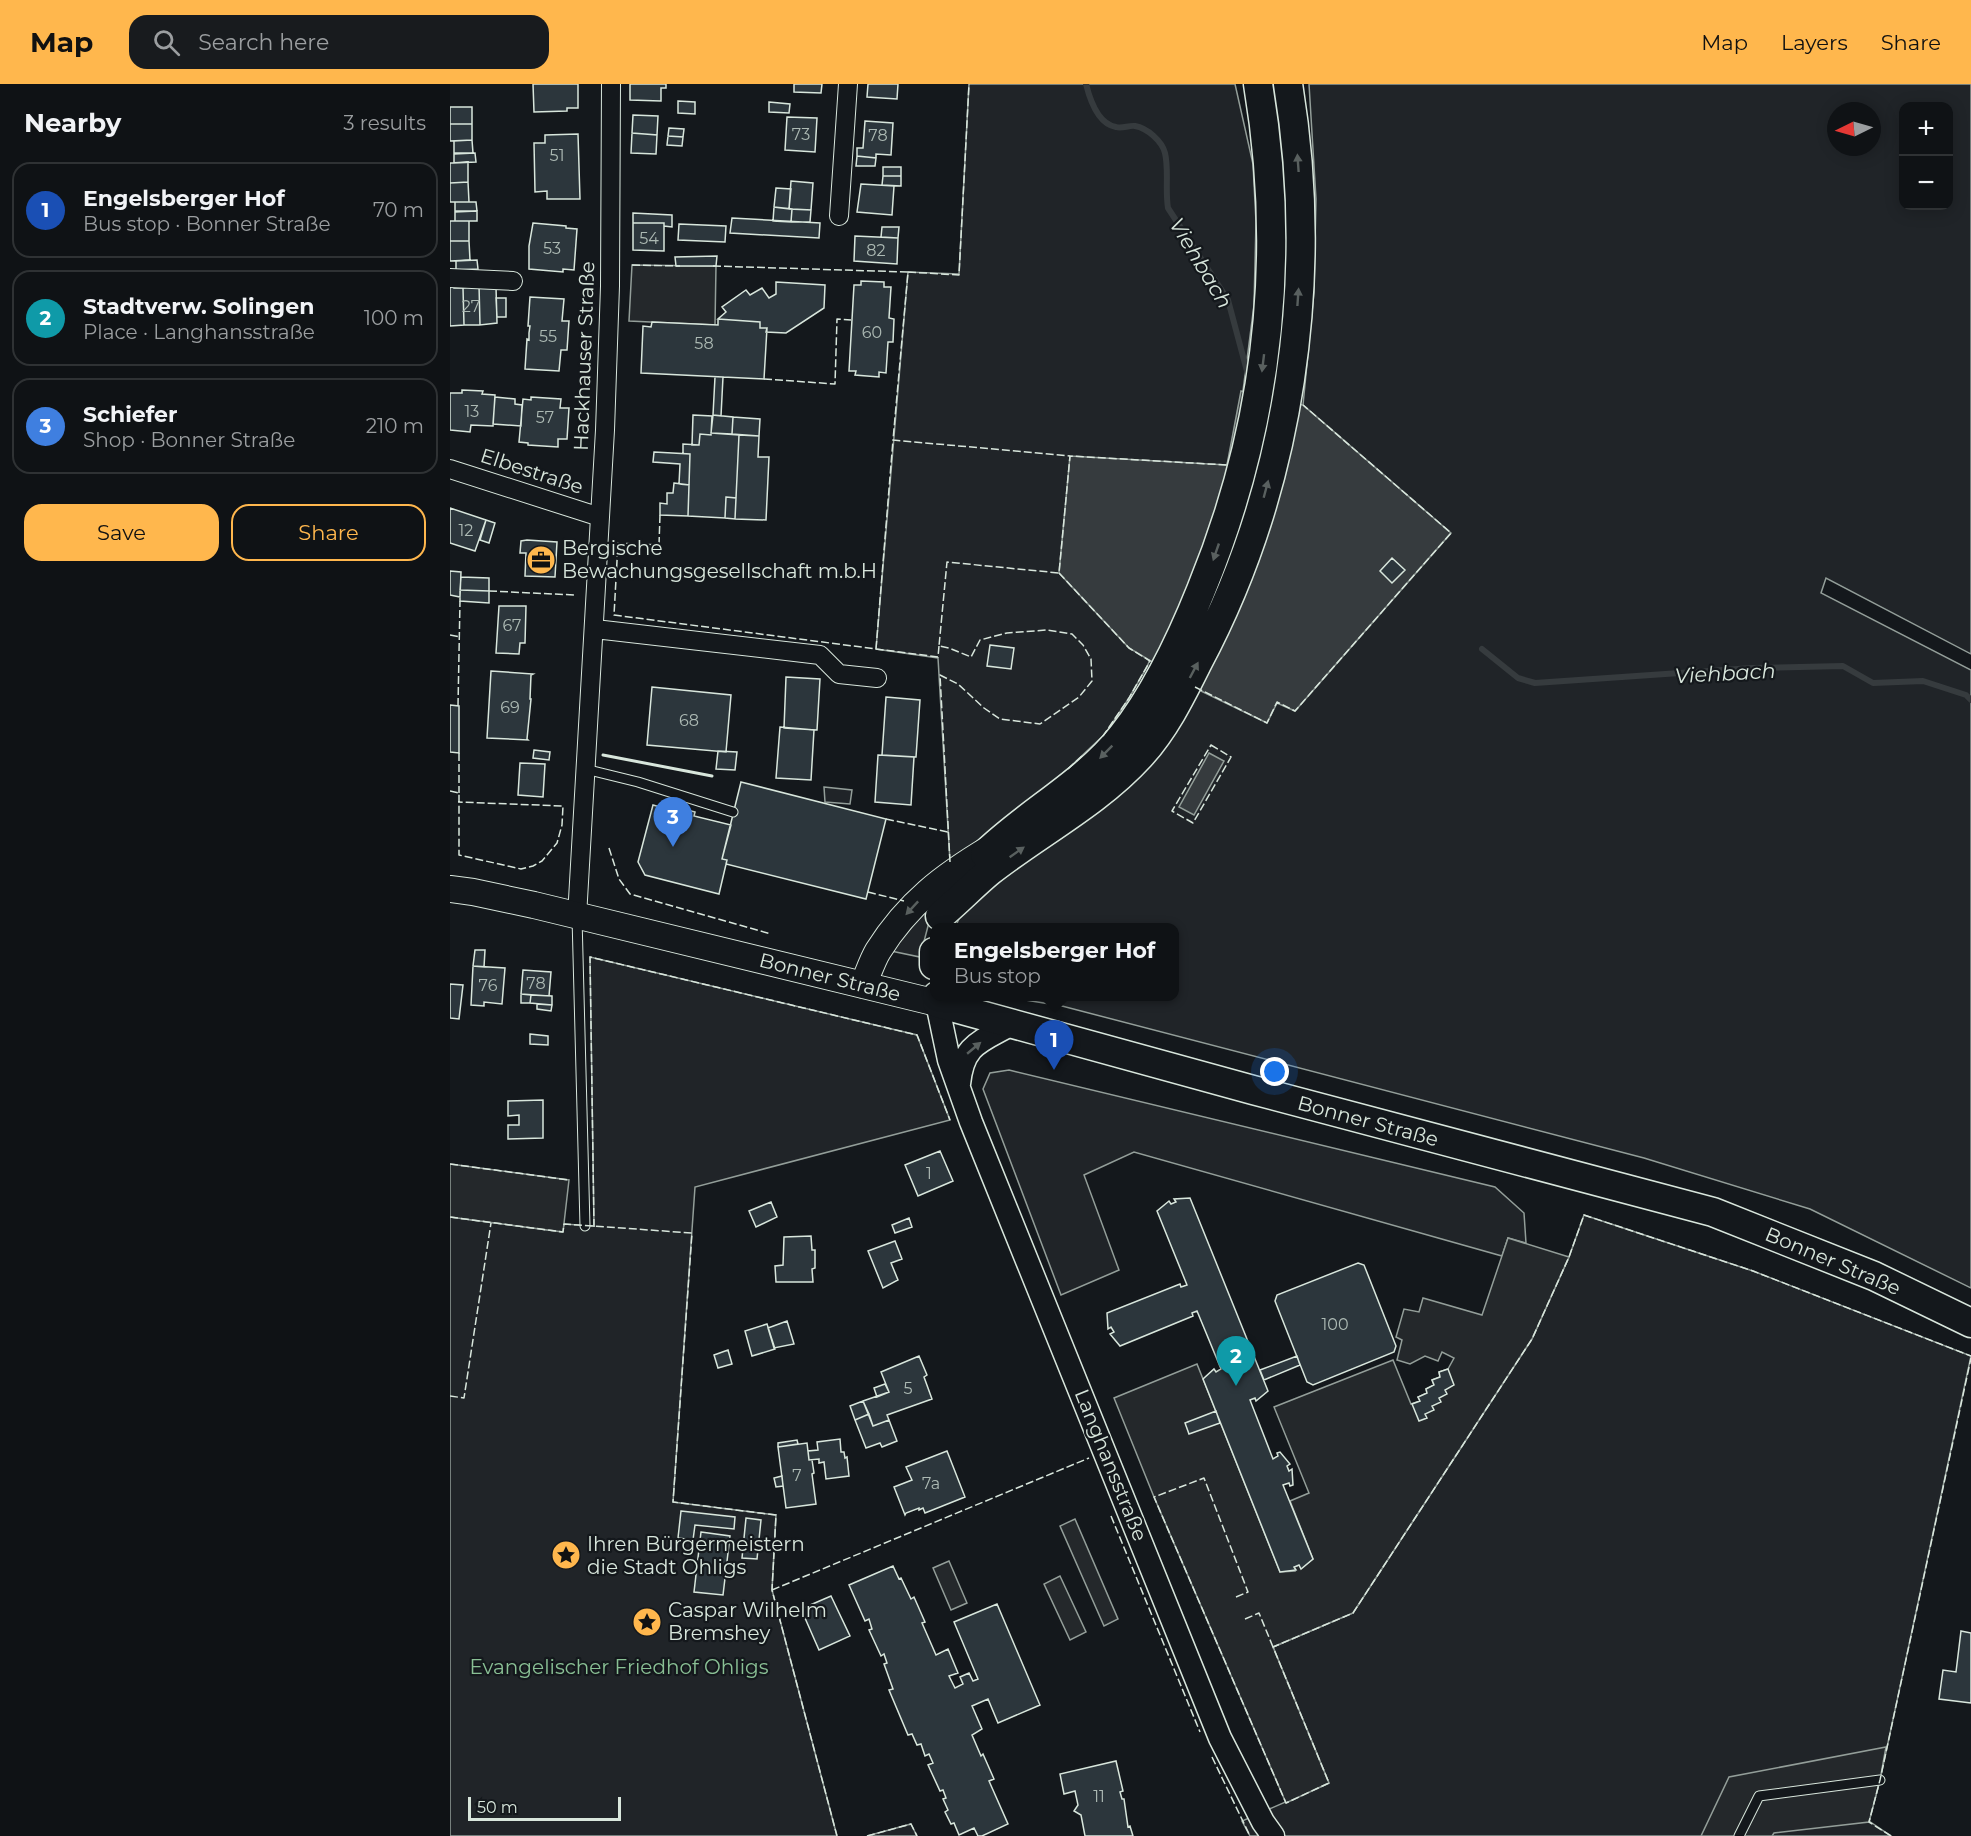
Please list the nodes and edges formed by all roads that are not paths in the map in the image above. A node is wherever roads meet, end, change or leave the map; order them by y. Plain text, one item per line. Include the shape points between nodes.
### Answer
1 (611, 84) edge
2 (848, 84) edge
3 (1258, 84) edge
4 (1288, 84) edge
5 (840, 216) dead end
6 (450, 278) edge
7 (513, 281) dead end
8 (450, 469) edge
9 (600, 517) junction
10 (594, 629) junction
11 (877, 678) dead end
12 (1154, 714) junction
13 (585, 769) junction
14 (733, 812) dead end
15 (991, 848) junction
16 (450, 889) edge
17 (577, 917) junction
18 (939, 922) edge
19 (863, 985) junction
20 (930, 999) edge
21 (937, 1001) edge
22 (940, 1001) edge
23 (1012, 1024) junction
24 (958, 1089) junction
25 (585, 1226) dead end
26 (1971, 1323) edge
27 (1880, 1780) dead end
28 (1273, 1836) edge
29 (1739, 1836) edge

1 - 9 street, Hackhauser Straße via 610,286
2 - 5 street
3 -> 12 main road via 1272,221 1263,368 1238,484
12 -> 4 main road via 1208,643 1232,590 1266,490 1286,402 1295,343 1301,221
6 - 7 street
8 - 9 street, Elbestraße
9 - 10 street, Hackhauser Straße
10 - 11 street via 820,656 839,674
10 - 13 street, Hackhauser Straße
12 -> 15 main road
18 -> 12 main road via 990,872 1098,795 1140,756
13 - 14 lane
13 - 17 street, Hackhauser Straße
15 - 18 main road via 950,893
15 -> 19 main road via 952,871 919,901 877,952
16 - 17 main road, Bonner Straße
17 - 19 main road, Bonner Straße
17 - 25 lane
19 - 20 main road, Bonner Straße
21 - 24 street, Langhansstraße
22 - 23 main road, Bonner Straße
24 -> 23 street via 964,1057
23 - 26 main road, Bonner Straße via 1713,1212 1874,1276
24 - 28 street, Langhansstraße via 1220,1738
27 - 29 lane via 1759,1796

